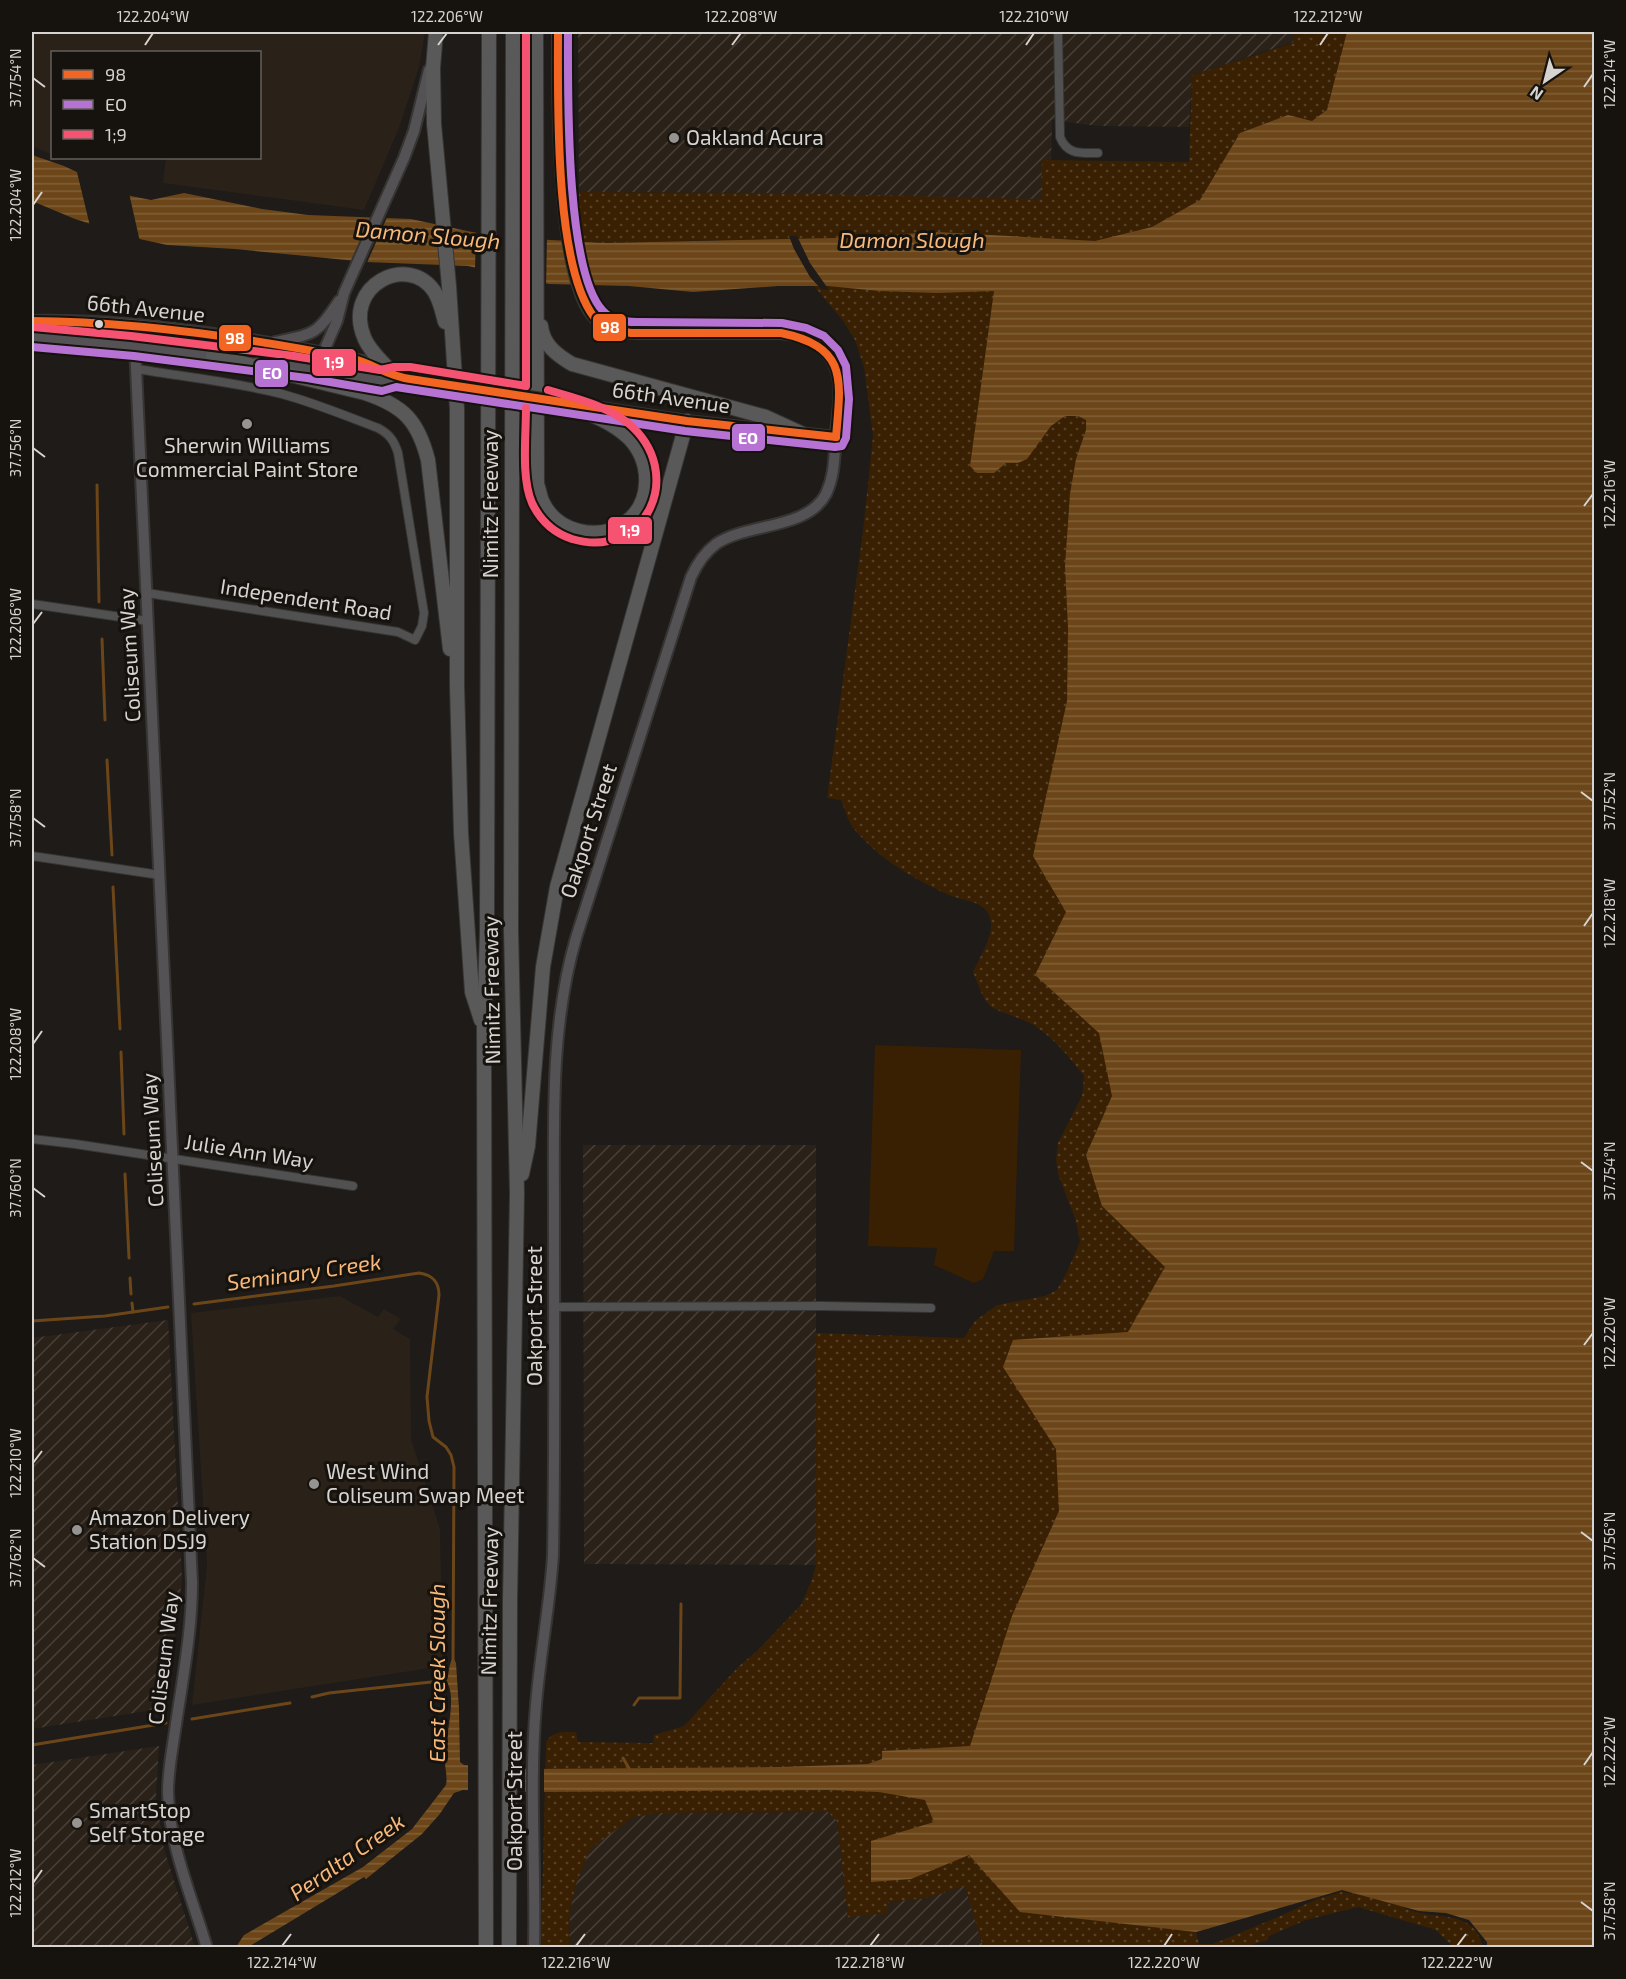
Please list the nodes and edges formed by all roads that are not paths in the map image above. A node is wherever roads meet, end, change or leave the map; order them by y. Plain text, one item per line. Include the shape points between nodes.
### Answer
1 (436, 32) edge
2 (489, 32) edge
3 (513, 32) edge
4 (536, 32) edge
5 (558, 32) edge
6 (1058, 32) edge
7 (1098, 153) dead end
8 (344, 293) junction
9 (536, 297) junction
10 (32, 321) edge
11 (136, 325) junction
12 (32, 337) edge
13 (269, 343) junction
14 (135, 346) junction
15 (323, 353) junction
16 (453, 354) junction
17 (213, 356) junction
18 (137, 369) junction
19 (321, 370) junction
20 (395, 376) junction
21 (556, 401) junction
22 (687, 421) junction
23 (803, 434) junction
24 (836, 437) junction
25 (147, 593) junction
26 (32, 604) edge
27 (148, 621) junction
28 (457, 685) junction
29 (32, 856) edge
30 (160, 875) junction
31 (484, 1029) junction
32 (32, 1139) edge
33 (174, 1159) junction
34 (353, 1186) dead end
35 (517, 1193) junction
36 (554, 1307) junction
37 (931, 1308) dead end
38 (207, 1947) edge
39 (486, 1947) edge
40 (510, 1947) edge
41 (534, 1947) edge

1 - 8 street via 414,131
1 - 16 highway via 434,105
2 - 31 highway, Nimitz Freeway via 488,919
3 - 35 highway, Nimitz Freeway via 512,930
4 - 9 highway
5 - 24 street, Oakport Street via 560,132 568,231 581,295 588,308 595,318 620,332 782,333 814,341 835,364 839,379
6 - 7 street via 1060,137 1068,150
8 - 13 street via 315,332
8 - 15 street
9 - 21 highway via 537,484 542,502 555,519 588,533 605,532 625,523 645,493 647,476 639,451 628,437 602,419
9 - 23 highway via 548,346 572,364 766,417
10 - 11 street, 66th Avenue
11 - 13 street, 66th Avenue
11 - 14 street, Coliseum Way
12 - 14 street, 66th Avenue
13 - 15 street, 66th Avenue
14 - 17 street, 66th Avenue
14 - 18 street, Coliseum Way
15 - 19 street
15 - 20 street, 66th Avenue via 374,363
16 - 20 highway via 434,290 410,275 384,278 364,297 359,309 360,323 368,345
16 - 28 highway via 457,410
17 - 19 street, 66th Avenue
17 - 28 highway via 365,393 399,408 412,420 428,460
18 - 25 street, Coliseum Way
18 - 25 street, Independent Road via 281,394 387,434 398,453 424,613 415,640 398,632
19 - 20 street, 66th Avenue via 383,381
20 - 21 street, 66th Avenue, bridge
21 - 22 street, 66th Avenue
22 - 23 street, 66th Avenue
22 - 35 highway via 556,887 543,967 528,1146
23 - 24 street, 66th Avenue
24 - 36 street, Oakport Street via 830,484 816,506 789,520 717,543 706,552 691,577 564,982 555,1083
25 - 27 street, Coliseum Way
26 - 27 street
27 - 30 street, Coliseum Way
28 - 31 highway via 460,834 472,992
29 - 30 street
30 - 33 street, Coliseum Way
31 - 39 highway, Nimitz Freeway
32 - 33 street, Julie Ann Way
33 - 34 street, Julie Ann Way
33 - 38 street, Coliseum Way via 192,1583 189,1636 168,1790 174,1839
35 - 40 highway, Nimitz Freeway via 510,1612
36 - 37 street
36 - 41 street, Oakport Street via 553,1554 536,1704

